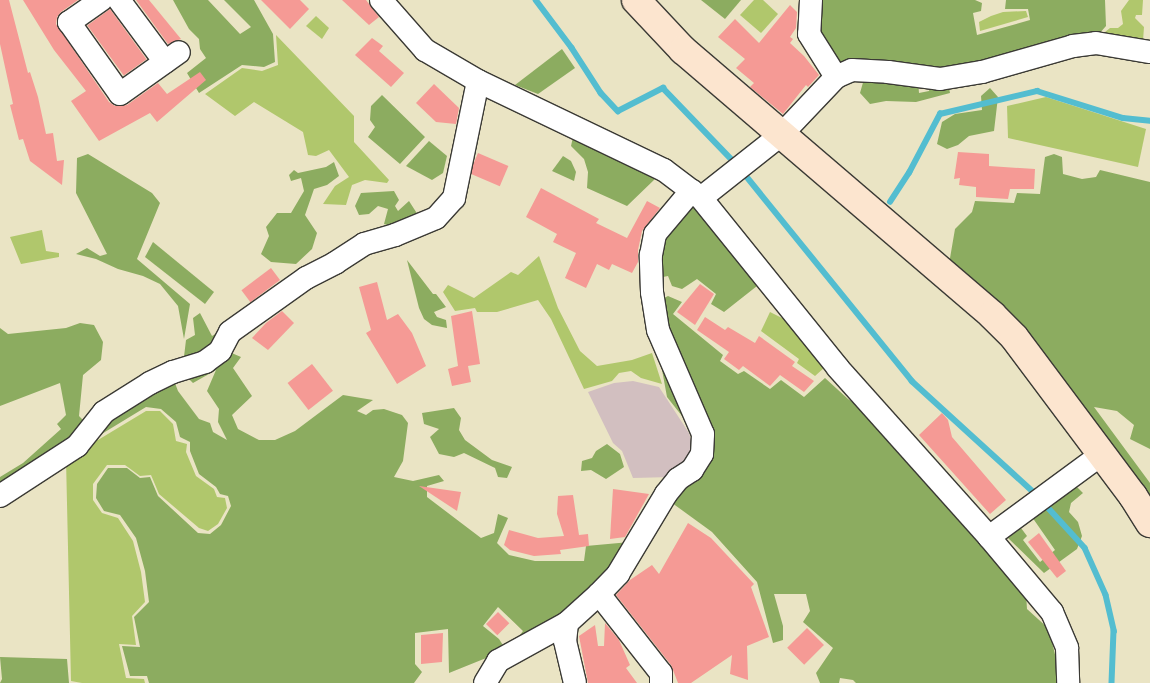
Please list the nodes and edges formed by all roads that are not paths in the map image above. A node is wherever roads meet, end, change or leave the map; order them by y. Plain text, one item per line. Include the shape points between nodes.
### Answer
1 (101, 0) edge
2 (120, 0) edge
3 (381, 0) edge
4 (636, 0) edge
5 (811, 0) edge
6 (1150, 52) edge
7 (836, 77) junction
8 (478, 81) junction
9 (782, 134) junction
10 (697, 194) junction
11 (1102, 454) junction
12 (0, 496) edge
13 (1150, 523) edge
14 (989, 537) junction
15 (599, 594) junction
16 (567, 623) junction
17 (484, 683) edge
18 (576, 683) edge
19 (661, 683) edge
20 (1068, 683) edge

1 - 2 street via 69,22 120,94 172,57
3 - 8 street via 425,50
4 - 9 street via 683,50
5 - 7 street via 809,34
6 - 7 street via 1096,43 1073,46 982,72 940,79 852,70
7 - 9 street
8 - 10 street via 664,170
8 - 12 street via 454,198 436,218 364,244 306,278 230,332 220,351 205,362 150,383 104,412 77,446
9 - 10 street via 729,176
9 - 11 street via 992,315 1014,337
10 - 14 street via 838,368
10 - 15 street via 655,234 651,255 658,330 703,434 702,454 692,470 678,478 666,494 618,574
11 - 13 street
11 - 14 street
14 - 20 street via 1052,612 1067,648
15 - 16 street
15 - 19 street via 661,673
16 - 17 street via 498,661
16 - 18 street via 565,641

